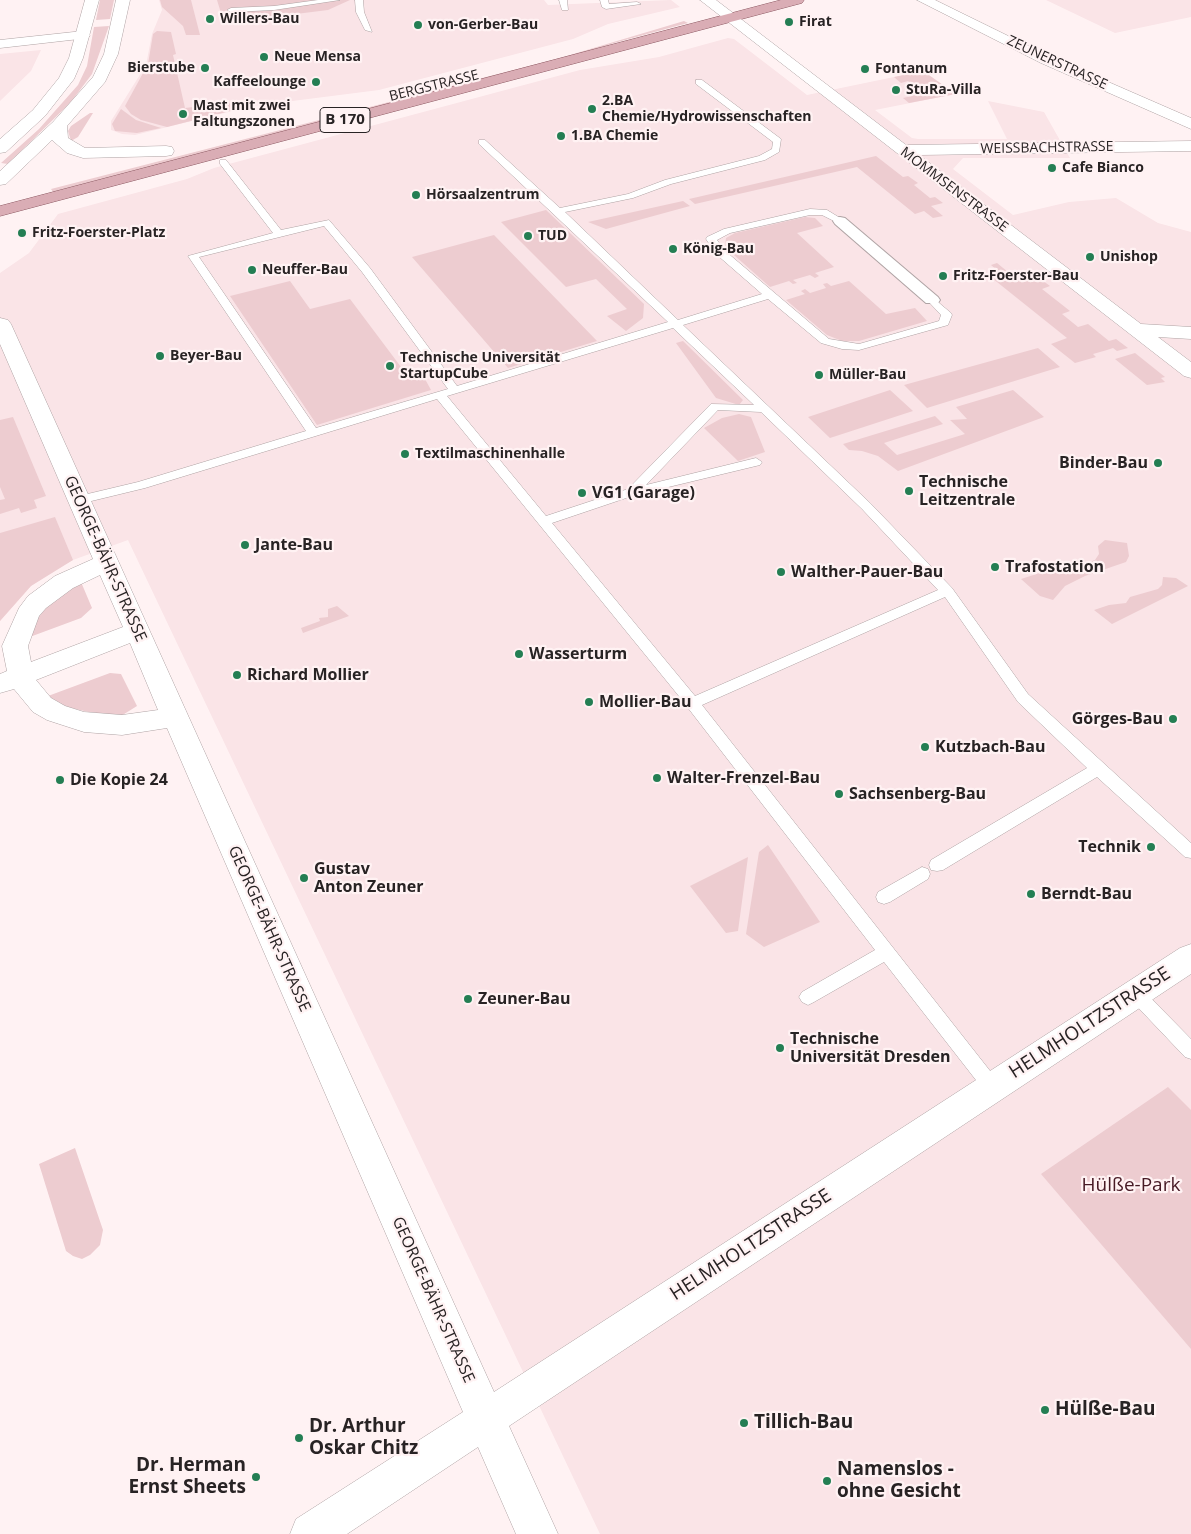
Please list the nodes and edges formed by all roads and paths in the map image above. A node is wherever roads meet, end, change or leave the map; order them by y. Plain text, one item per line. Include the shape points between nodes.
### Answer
1 (92, 0) edge
2 (123, 0) edge
3 (336, 0) edge
4 (359, 0) edge
5 (604, 0) edge
6 (747, 0) edge
7 (797, 0) edge
8 (924, 0) edge
9 (637, 4) dead end
10 (718, 9) edge
11 (231, 10) dead end
12 (369, 30) dead end
13 (83, 34) junction
14 (0, 44) edge
15 (699, 82) dead end
16 (1191, 124) edge
17 (59, 125) junction
18 (482, 142) dead end
19 (1191, 146) edge
20 (0, 148) edge
21 (902, 150) junction
22 (166, 151) junction
23 (223, 162) dead end
24 (82, 172) dead end
25 (6, 183) edge
26 (0, 211) edge
27 (558, 211) junction
28 (840, 221) joint
29 (279, 234) junction
30 (770, 295) junction
31 (932, 300) joint
32 (1, 324) edge
33 (677, 324) junction
34 (1137, 330) junction
35 (1191, 333) edge
36 (1191, 372) edge
37 (455, 391) junction
38 (440, 395) junction
39 (764, 409) junction
40 (313, 433) junction
41 (756, 462) dead end
42 (632, 492) junction
43 (79, 500) junction
44 (543, 521) junction
45 (106, 562) junction
46 (947, 590) junction
47 (137, 631) junction
48 (10, 679) edge
49 (693, 703) junction
50 (175, 717) junction
51 (1098, 769) junction
52 (1191, 852) edge
53 (937, 865) dead end
54 (922, 874) dead end
55 (884, 897) dead end
56 (886, 952) junction
57 (1188, 963) edge
58 (1135, 993) junction
59 (808, 997) dead end
60 (1191, 1051) edge
61 (992, 1087) junction
62 (486, 1420) junction
63 (311, 1534) edge
64 (537, 1534) edge

1 - 13 street
2 - 17 street via 107,66 90,92
3 - 11 lane
4 - 12 lane via 360,12
5 - 9 lane via 606,7
6 - 10 main road, BERGSTRASSE / B 170
7 - 10 main road, B 170
8 - 16 street, ZEUNERSTRASSE via 1046,60
10 - 21 street, MOMMSENSTRASSE
10 - 22 main road, BERGSTRASSE / B 170 via 448,83
10 - 26 main road, B 170
13 - 14 street
13 - 20 street via 76,58 62,85 39,113
15 - 27 lane via 778,141 776,150 762,158 668,182 630,196
17 - 22 street via 60,140 83,153
17 - 25 street
18 - 27 lane
19 - 21 street, WEISSBACHSTRASSE
21 - 34 street, MOMMSENSTRASSE
22 - 24 main road, BERGSTRASSE / B 170
23 - 29 lane
27 - 33 lane
28 - 30 lane via 824,212 810,212 727,231 712,239 720,252
28 - 31 street
29 - 37 lane via 326,222 366,270
29 - 40 lane via 193,256
30 - 31 lane via 825,341 859,347 944,323 947,315
30 - 33 lane
32 - 43 street, GEORGE-BÄHR-STRASSE
33 - 37 lane
33 - 39 lane
34 - 35 street
34 - 36 street, MOMMSENSTRASSE
37 - 38 lane
38 - 40 lane
38 - 44 lane
39 - 42 lane via 715,406
39 - 46 lane
40 - 43 lane via 141,485
41 - 42 lane
42 - 44 lane
43 - 45 street, GEORGE-BÄHR-STRASSE
44 - 49 lane
45 - 47 street, GEORGE-BÄHR-STRASSE
45 - 48 street via 64,582 37,602 14,646
46 - 49 lane
46 - 51 lane via 1023,698
47 - 48 street
47 - 50 street, GEORGE-BÄHR-STRASSE
48 - 50 street via 56,714 72,719 122,725
49 - 56 lane
50 - 62 street, GEORGE-BÄHR-STRASSE
51 - 52 lane
51 - 53 lane
54 - 55 lane
56 - 59 lane
56 - 61 lane
57 - 58 street, HELMHOLTZSTRASSE
58 - 60 lane
58 - 61 street, HELMHOLTZSTRASSE
61 - 62 street, HELMHOLTZSTRASSE
62 - 63 street, HELMHOLTZSTRASSE
62 - 64 street, GEORGE-BÄHR-STRASSE

